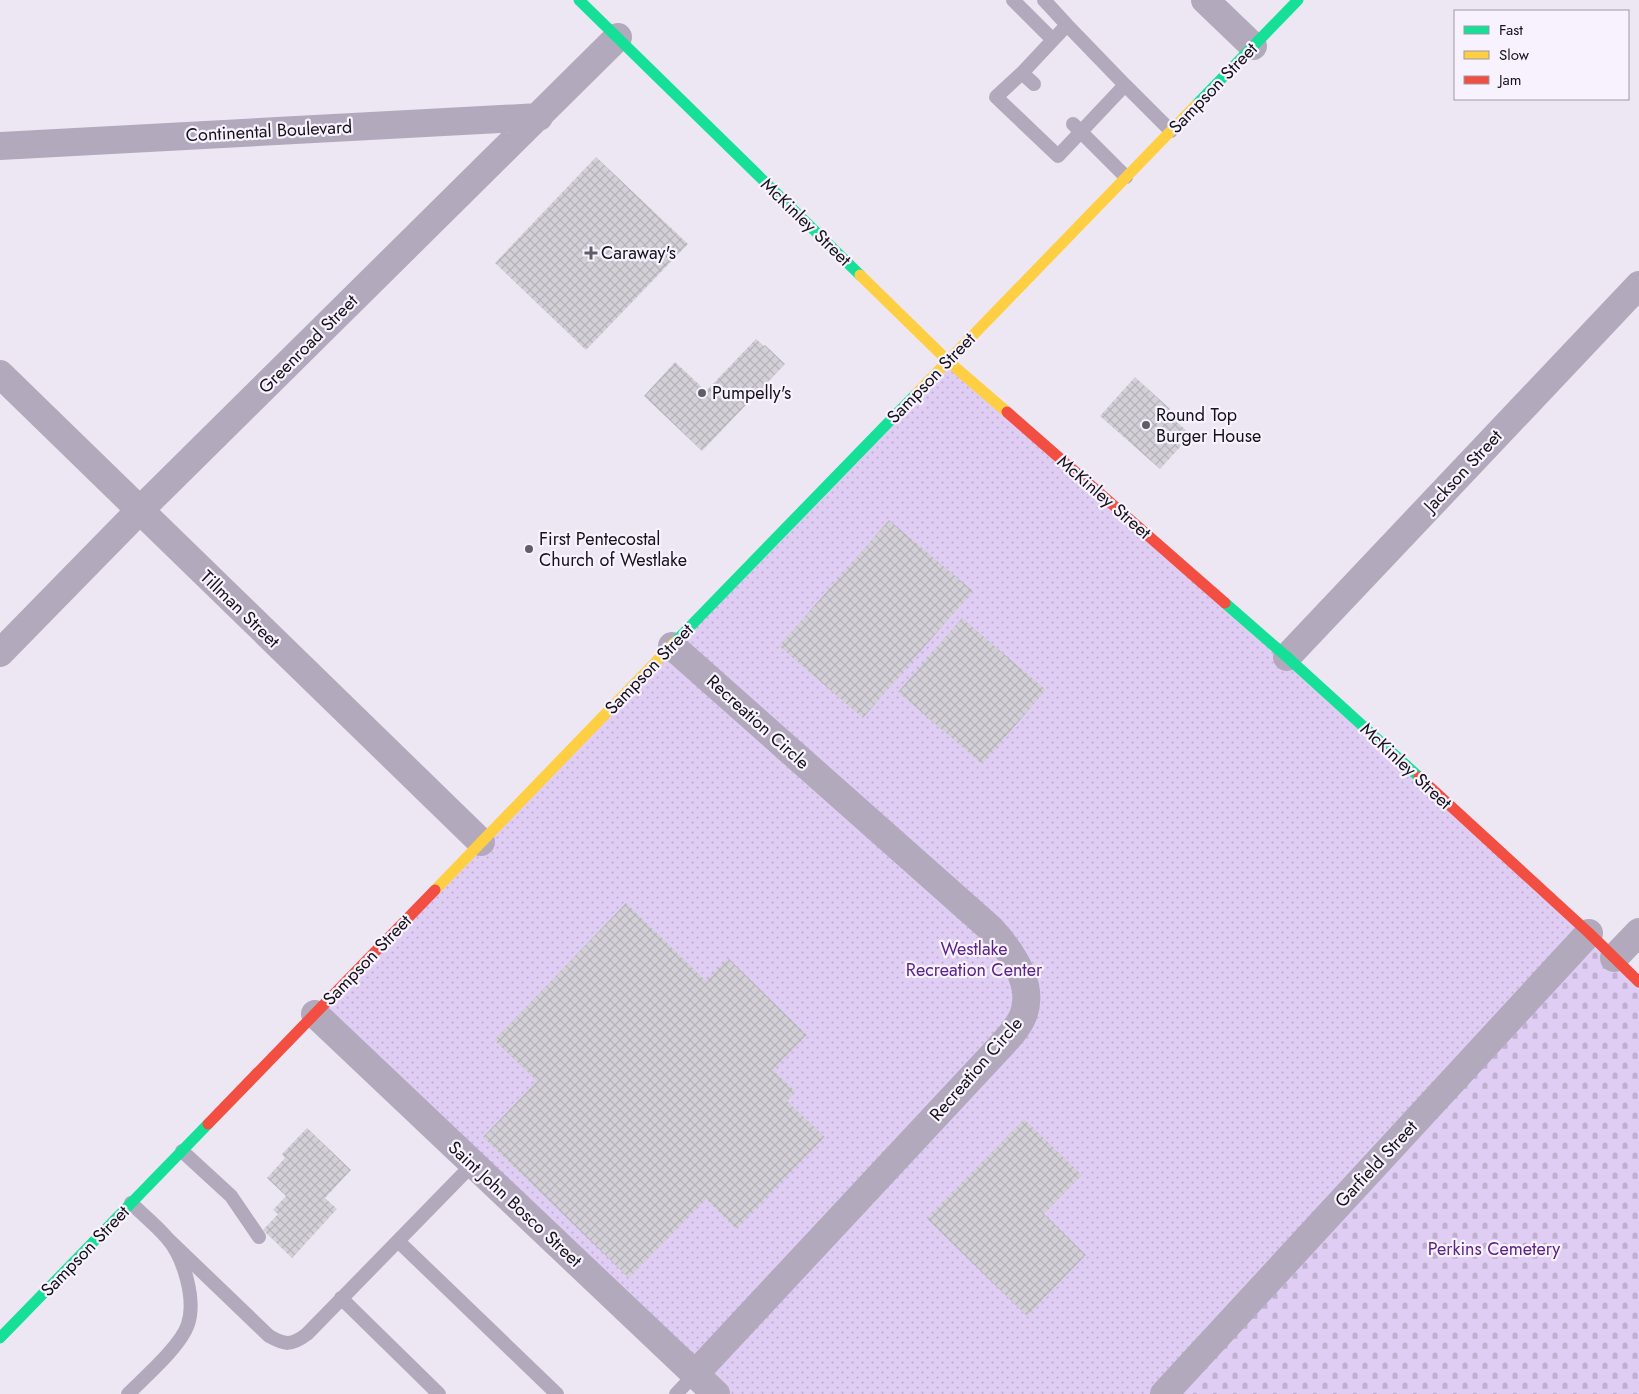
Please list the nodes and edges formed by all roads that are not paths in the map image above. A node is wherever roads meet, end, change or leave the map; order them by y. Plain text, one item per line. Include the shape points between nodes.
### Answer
1 (579, 0) edge
2 (1013, 0) edge
3 (1044, 0) edge
4 (1205, 0) edge
5 (1298, 0) edge
6 (1067, 25) junction
7 (618, 37) junction
8 (1053, 40) junction
9 (1253, 46) junction
10 (1022, 73) junction
11 (1034, 84) dead end
12 (1125, 85) junction
13 (539, 117) junction
14 (1077, 128) junction
15 (1172, 131) junction
16 (0, 146) edge
17 (1126, 177) junction
18 (1639, 285) edge
19 (948, 361) junction
20 (0, 374) edge
21 (139, 511) junction
22 (672, 646) junction
23 (0, 652) edge
24 (1287, 657) junction
25 (481, 842) junction
26 (1639, 932) edge
27 (1589, 933) junction
28 (1614, 958) junction
29 (1639, 982) edge
30 (315, 1014) junction
31 (182, 1151) junction
32 (473, 1164) junction
33 (131, 1203) junction
34 (259, 1237) dead end
35 (168, 1239) junction
36 (398, 1241) junction
37 (341, 1298) junction
38 (0, 1338) edge
39 (695, 1374) junction
40 (128, 1394) edge
41 (439, 1394) edge
42 (557, 1394) edge
43 (676, 1394) edge
44 (716, 1394) edge
45 (1164, 1394) edge

1 - 7 main road, McKinley Street
2 - 8 lane
3 - 6 lane
4 - 9 street
5 - 9 main road, Sampson Street
6 - 8 lane
6 - 12 lane
7 - 13 street, Greenroad Street
7 - 19 main road, McKinley Street
8 - 10 lane
9 - 15 main road, Sampson Street
10 - 11 lane
10 - 14 lane via 996,98 1058,156
12 - 14 lane
12 - 15 lane
13 - 16 street, Continental Boulevard
13 - 21 street, Greenroad Street
14 - 17 lane
15 - 17 main road, Sampson Street
17 - 19 main road, Sampson Street
18 - 24 street, Jackson Street
19 - 22 main road, Sampson Street
19 - 24 main road, McKinley Street
20 - 21 street, Tillman Street
21 - 23 street, Greenroad Street
21 - 25 street, Tillman Street
22 - 25 main road, Sampson Street
22 - 39 street, Recreation Circle via 991,929 1015,960 1026,1002 1024,1015 1004,1042
24 - 27 main road, McKinley Street
25 - 30 main road, Sampson Street
26 - 28 street
27 - 28 main road, McKinley Street
27 - 45 street, Garfield Street
28 - 29 main road, McKinley Street
30 - 31 main road, Sampson Street
30 - 32 street, Saint John Bosco Street
31 - 33 main road, Sampson Street
31 - 34 lane via 231,1196
32 - 36 lane
32 - 39 street, Saint John Bosco Street
33 - 35 lane
33 - 38 main road, Sampson Street
35 - 37 lane via 279,1342 297,1341
35 - 40 lane via 184,1269 191,1298 188,1325 175,1346
36 - 37 lane
36 - 42 lane
37 - 41 lane
39 - 43 lane
39 - 44 street, Saint John Bosco Street

